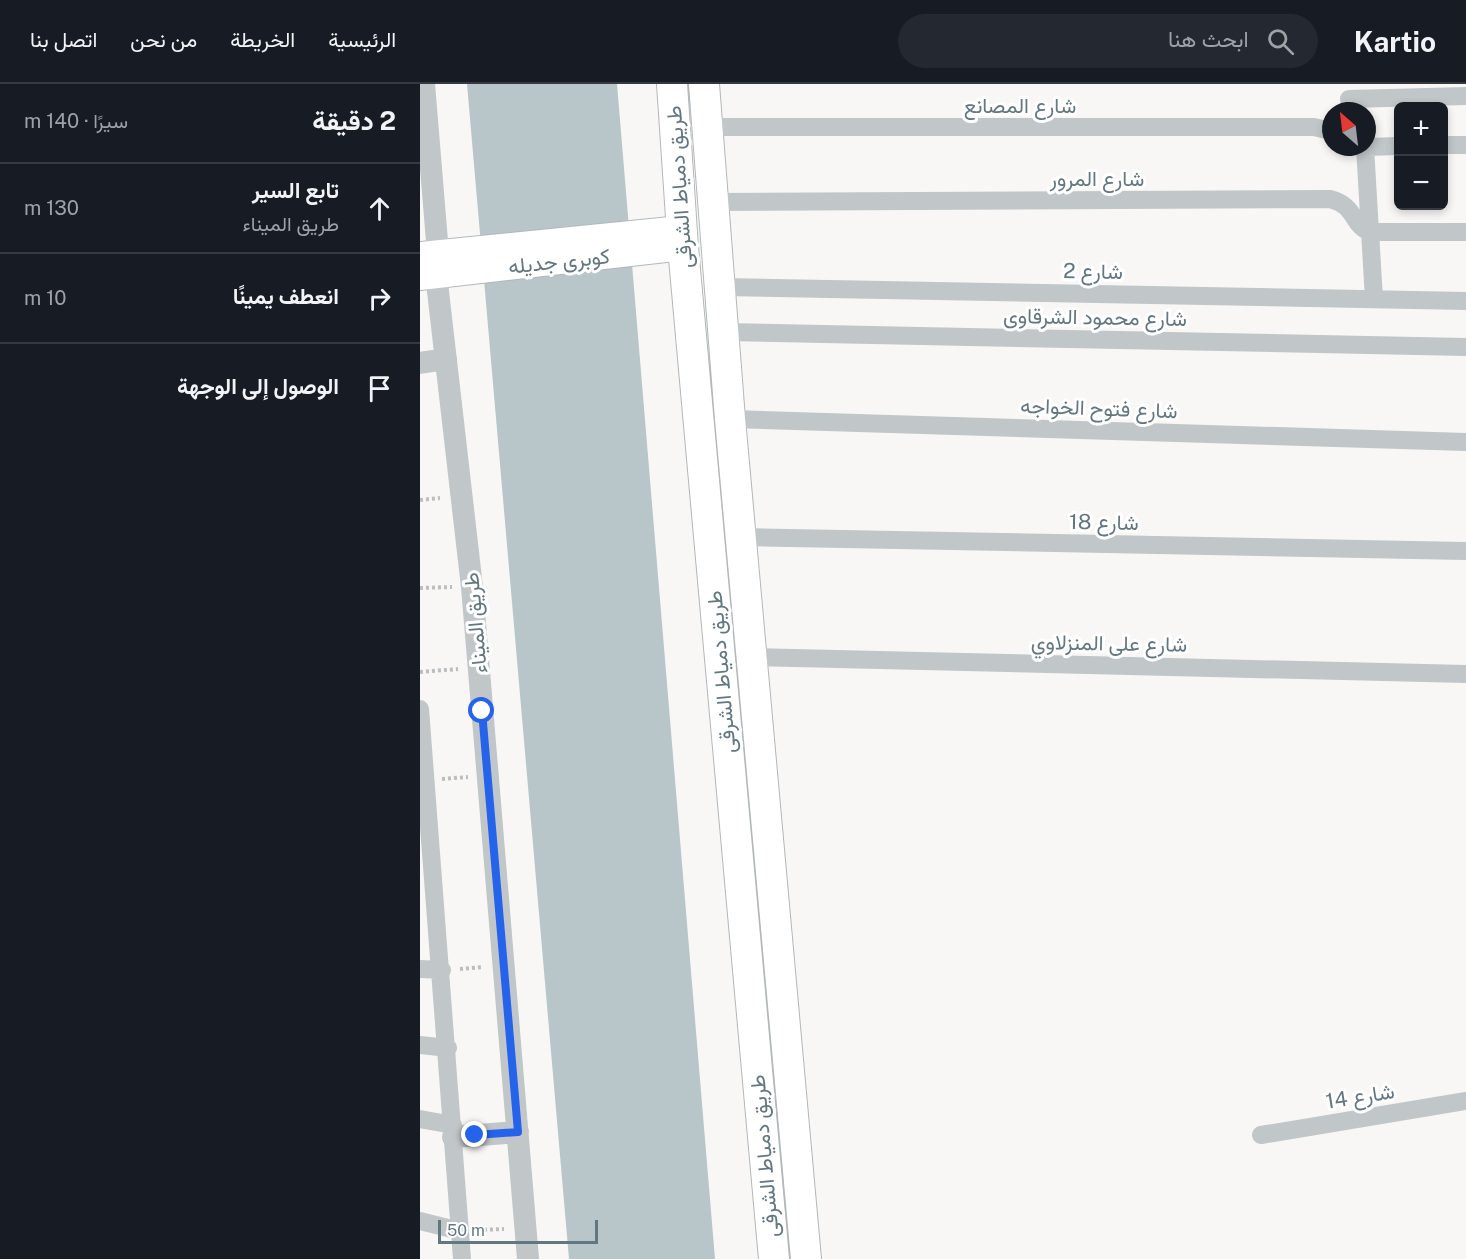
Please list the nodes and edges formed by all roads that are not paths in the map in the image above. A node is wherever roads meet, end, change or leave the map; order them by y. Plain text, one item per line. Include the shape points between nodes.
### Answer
1 (672, 84) edge
2 (704, 84) edge
3 (423, 90) edge
4 (1466, 96) edge
5 (1349, 98) edge
6 (708, 127) junction
7 (1322, 129) edge
8 (1448, 145) edge
9 (1466, 145) edge
10 (1394, 146) edge
11 (1376, 147) edge
12 (1366, 156) edge
13 (713, 202) junction
14 (1370, 232) junction
15 (1466, 232) edge
16 (682, 238) junction
17 (429, 265) edge
18 (720, 287) junction
19 (1374, 299) junction
20 (1466, 301) edge
21 (724, 332) junction
22 (1466, 347) edge
23 (446, 359) junction
24 (420, 363) edge
25 (730, 419) junction
26 (1466, 442) edge
27 (741, 537) junction
28 (1466, 551) edge
29 (751, 657) junction
30 (1466, 674) edge
31 (420, 709) edge
32 (422, 737) edge
33 (425, 787) edge
34 (427, 879) edge
35 (420, 969) edge
36 (442, 970) junction
37 (420, 1045) edge
38 (448, 1048) junction
39 (1466, 1101) edge
40 (420, 1119) edge
41 (453, 1131) junction
42 (518, 1132) junction
43 (1261, 1135) dead end
44 (420, 1221) edge
45 (460, 1231) junction
46 (462, 1259) edge
47 (528, 1259) edge
48 (774, 1259) edge
49 (806, 1259) edge

1 - 16 highway, طريق دمياط الشرقى
2 - 6 highway, طريق دمياط الشرقى
3 - 17 street, طريق الميناء
4 - 5 street
6 - 7 street, شارع المصانع
6 - 13 highway, طريق دمياط الشرقى
8 - 9 street
10 - 11 street
12 - 14 street
13 - 14 street, شارع المرور via 1330,200 1347,206 1360,227
13 - 18 highway, طريق دمياط الشرقى
14 - 15 street
14 - 19 street
16 - 17 main road, كوبرى جديله
16 - 48 highway, طريق دمياط الشرقى
17 - 23 street, طريق الميناء
18 - 19 street, شارع 2
18 - 21 highway, طريق دمياط الشرقى
19 - 20 street, شارع 2
21 - 22 street, شارع محمود الشرقاوى
21 - 25 highway, طريق دمياط الشرقى
23 - 24 street
23 - 42 street, طريق الميناء via 472,587
25 - 26 street, شارع فتوح الخواجه
25 - 27 highway, طريق دمياط الشرقى
27 - 28 street, شارع 18
27 - 29 highway, طريق دمياط الشرقى
29 - 30 street, شارع على المنزلاوي
29 - 49 highway, طريق دمياط الشرقى
31 - 32 street
32 - 33 street
33 - 34 street
34 - 36 street
35 - 36 street
36 - 38 street
37 - 38 street
38 - 41 street
39 - 43 street, شارع 14
40 - 41 street
41 - 42 street
41 - 45 street
42 - 47 street, طريق الميناء
44 - 45 street
45 - 46 street

